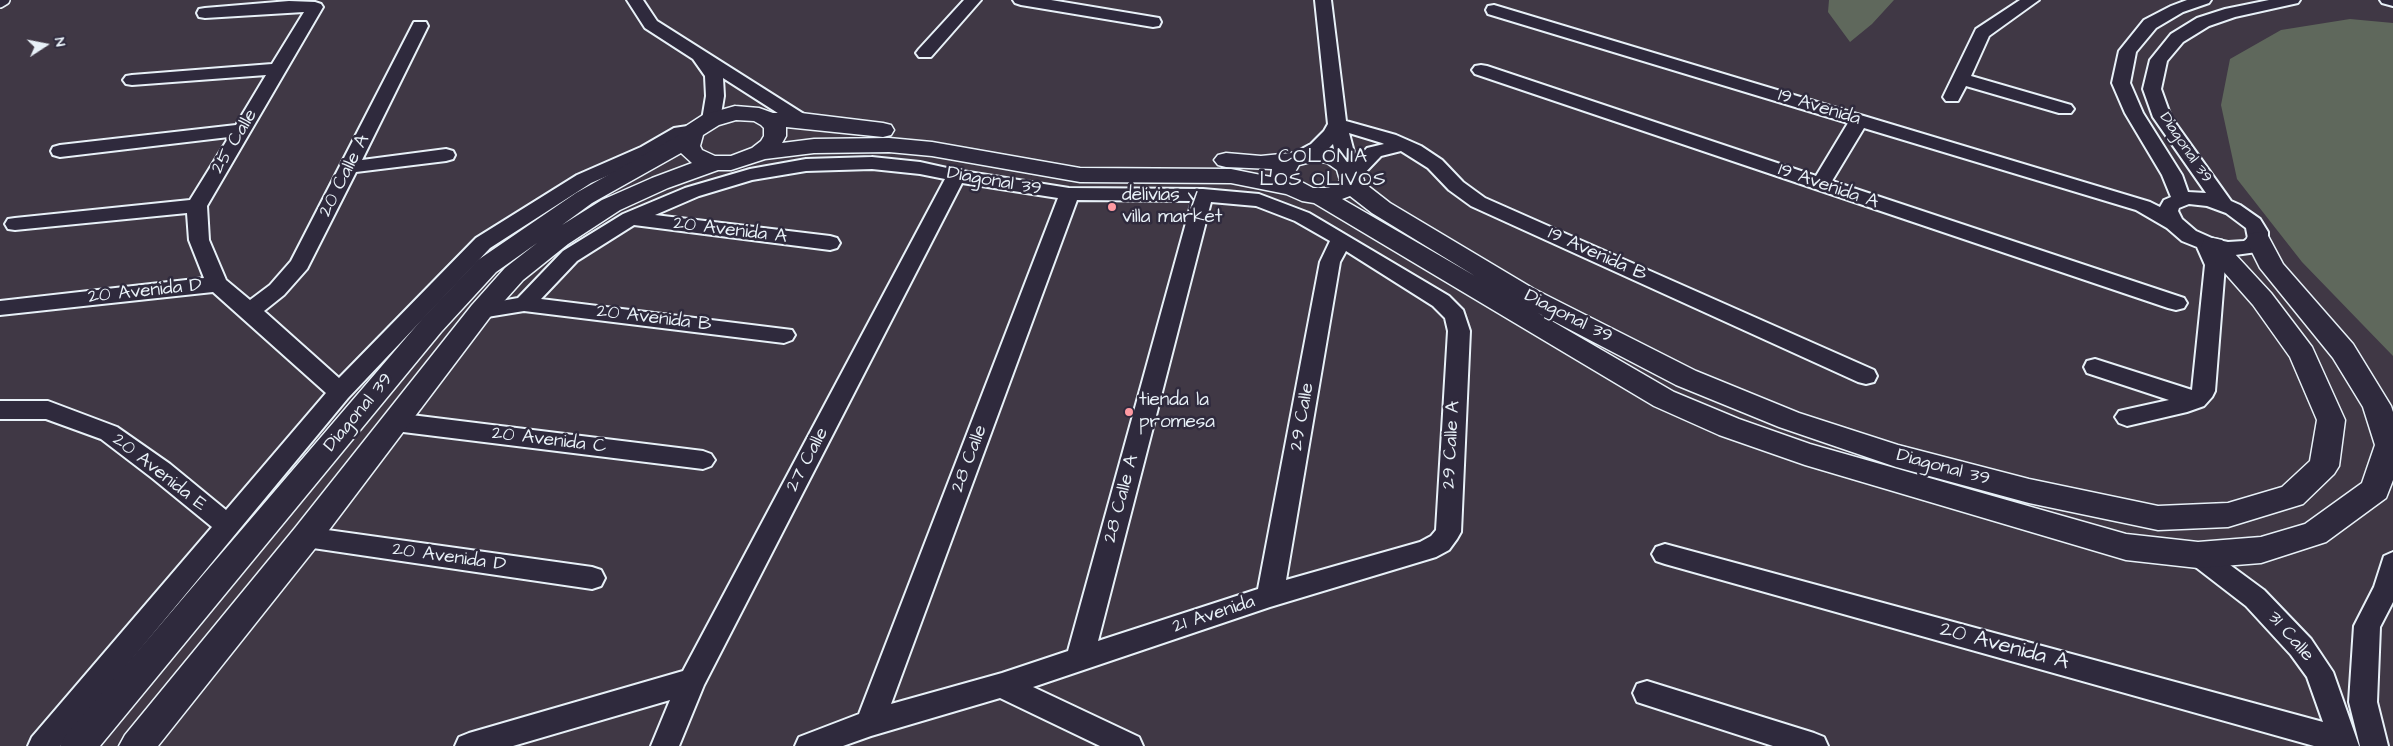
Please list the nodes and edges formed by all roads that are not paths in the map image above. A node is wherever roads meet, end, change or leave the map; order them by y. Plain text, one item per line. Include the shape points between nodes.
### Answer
1 (5, 0) edge
2 (635, 0) edge
3 (973, 0) edge
4 (1021, 0) edge
5 (1323, 0) edge
6 (2031, 0) edge
7 (2203, 0) edge
8 (2292, 0) edge
9 (2388, 0) edge
10 (2393, 1) edge
11 (0, 3) edge
12 (1494, 10) dead end
13 (205, 13) dead end
14 (1153, 22) dead end
15 (420, 26) dead end
16 (925, 53) dead end
17 (697, 55) junction
18 (278, 68) junction
19 (1481, 70) dead end
20 (1961, 79) junction
21 (132, 80) dead end
22 (752, 90) junction
23 (1952, 97) dead end
24 (2066, 110) dead end
25 (764, 117) junction
26 (801, 120) junction
27 (1859, 120) junction
28 (1337, 124) junction
29 (242, 130) junction
30 (698, 130) junction
31 (1403, 145) junction
32 (60, 151) dead end
33 (760, 153) junction
34 (446, 155) dead end
35 (1298, 157) junction
36 (715, 163) junction
37 (350, 168) junction
38 (1350, 175) junction
39 (956, 176) junction
40 (1821, 184) junction
41 (1292, 188) junction
42 (1069, 194) junction
43 (1203, 196) junction
44 (1322, 196) junction
45 (2223, 204) junction
46 (197, 206) junction
47 (2175, 210) junction
48 (630, 218) junction
49 (15, 224) dead end
50 (1341, 239) junction
51 (2258, 240) junction
52 (830, 243) dead end
53 (2209, 244) junction
54 (217, 284) junction
55 (2176, 303) dead end
56 (524, 304) junction
57 (0, 308) edge
58 (250, 311) junction
59 (481, 311) junction
60 (1459, 331) joint
61 (784, 335) dead end
62 (2096, 367) dead end
63 (1866, 376) dead end
64 (340, 392) junction
65 (2196, 400) junction
66 (0, 410) edge
67 (2127, 417) dead end
68 (395, 422) junction
69 (2389, 445) junction
70 (703, 460) dead end
71 (2393, 475) edge
72 (228, 526) junction
73 (306, 537) junction
74 (1427, 550) joint
75 (1665, 554) dead end
76 (2198, 555) junction
77 (2393, 563) edge
78 (592, 578) dead end
79 (1270, 596) junction
80 (1080, 658) junction
81 (692, 681) junction
82 (1002, 685) junction
83 (1647, 693) dead end
84 (870, 723) junction
85 (2344, 743) edge
86 (42, 746) edge
87 (78, 746) edge
88 (136, 746) edge
89 (469, 746) edge
90 (665, 746) edge
91 (809, 746) edge
92 (1129, 746) edge
93 (1814, 746) edge
94 (2374, 746) edge

1 - 11 lane
2 - 17 street via 652,24
3 - 16 street
4 - 14 street
5 - 28 street
6 - 20 street via 1982,33
7 - 47 street, Diagonal 39 via 2150,24 2128,51 2121,83 2134,113 2172,175
8 - 45 street, Diagonal 39 via 2204,22 2177,38 2159,60 2152,89 2162,117
9 - 10 street
12 - 27 street, 19 Avenida
13 - 18 street, 25 Calle via 315,7
15 - 37 street, 20 Calle A
17 - 22 street
17 - 30 street via 714,75 715,96
18 - 21 street
18 - 29 street, 25 Calle
19 - 40 street, 19 Avenida A
20 - 23 street
20 - 24 street
22 - 25 street
22 - 26 street
25 - 26 street, Diagonal 39
25 - 30 street, Diagonal 39 via 735,113
25 - 33 street via 775,127 775,136
26 - 35 street, Diagonal 39 via 922,133 1084,160 1196,158 1261,163
27 - 40 street
27 - 47 street, 19 Avenida via 2143,206
28 - 31 street, 19 Avenida B
28 - 35 street via 1318,148
28 - 38 street
29 - 32 street
29 - 46 street, 25 Calle
30 - 36 street via 689,146 693,154
30 - 64 street via 681,132 648,152 584,179 483,243
30 - 87 street, Diagonal 39 via 584,198 487,266 432,326
31 - 38 street via 1374,152
31 - 63 street, 19 Avenida B via 1424,156 1478,202
33 - 36 street, Diagonal 39 via 738,161
33 - 41 street, Diagonal 39 via 814,146 889,145 932,149 1080,175 1231,176
34 - 37 street
35 - 38 street via 1325,154 1334,157
35 - 41 street via 1285,166 1282,174
36 - 59 street, Diagonal 39 via 611,205 559,238 514,274
37 - 58 street, 20 Calle A via 300,264 277,290
38 - 44 street via 1339,193
38 - 53 street, Diagonal 39 via 1381,208 1525,295 1686,378 1789,420 1896,456 2029,491 2158,518 2228,515 2283,499 2292,496 2324,466 2331,420 2302,354 2262,299
39 - 42 street, Diagonal 39
39 - 48 street, Diagonal 39 via 872,163 806,165 725,182
39 - 81 street, 27 Calle
40 - 55 street, 19 Avenida A
41 - 44 street
42 - 43 street, Diagonal 39
42 - 84 street, 28 Calle
43 - 50 street, Diagonal 39 via 1259,200 1302,217
43 - 80 street, 28 Calle A
44 - 76 street, Diagonal 39 via 1664,399 1729,427 1805,454 2126,547
45 - 47 street via 2198,198
45 - 51 street via 2253,224
46 - 49 street
46 - 54 street via 198,240
47 - 53 street, 19 Avenida via 2190,236
48 - 52 street, 20 Avenida A
48 - 56 street, Diagonal 39 via 570,256
50 - 60 street, Diagonal 39 via 1440,301 1455,315
50 - 79 street, 29 Calle via 1330,262
51 - 53 street via 2250,247 2238,249
51 - 69 street via 2273,268 2343,351 2377,406
53 - 65 street via 2216,265 2204,391
54 - 57 street, 20 Avenida D
54 - 58 street, 20 Avenida D
56 - 59 street, 20 Avenida B
56 - 61 street, 20 Avenida B
58 - 64 street, 20 Avenida D
59 - 68 street, Diagonal 39
60 - 74 street, 29 Calle A via 1448,532 1440,543
62 - 65 street
64 - 72 street
65 - 67 street
66 - 72 street, 20 Avenida E via 48,410 109,433
68 - 70 street, 20 Avenida C
68 - 73 street, Diagonal 39
69 - 71 street
69 - 76 street, Diagonal 39 via 2375,490 2316,533 2262,550
72 - 86 street
73 - 78 street, 20 Avenida D
73 - 88 street, Diagonal 39
74 - 79 street, 21 Avenida
75 - 85 street, 20 Avenida A
76 - 85 street, 31 Calle via 2248,592 2280,622 2319,672
77 - 94 street via 2387,588 2367,626 2363,702
79 - 80 street, 21 Avenida
80 - 82 street, 21 Avenida
81 - 89 street
81 - 90 street, 27 Calle
82 - 84 street, 21 Avenida
82 - 92 street
83 - 93 street
84 - 91 street, 21 Avenida

